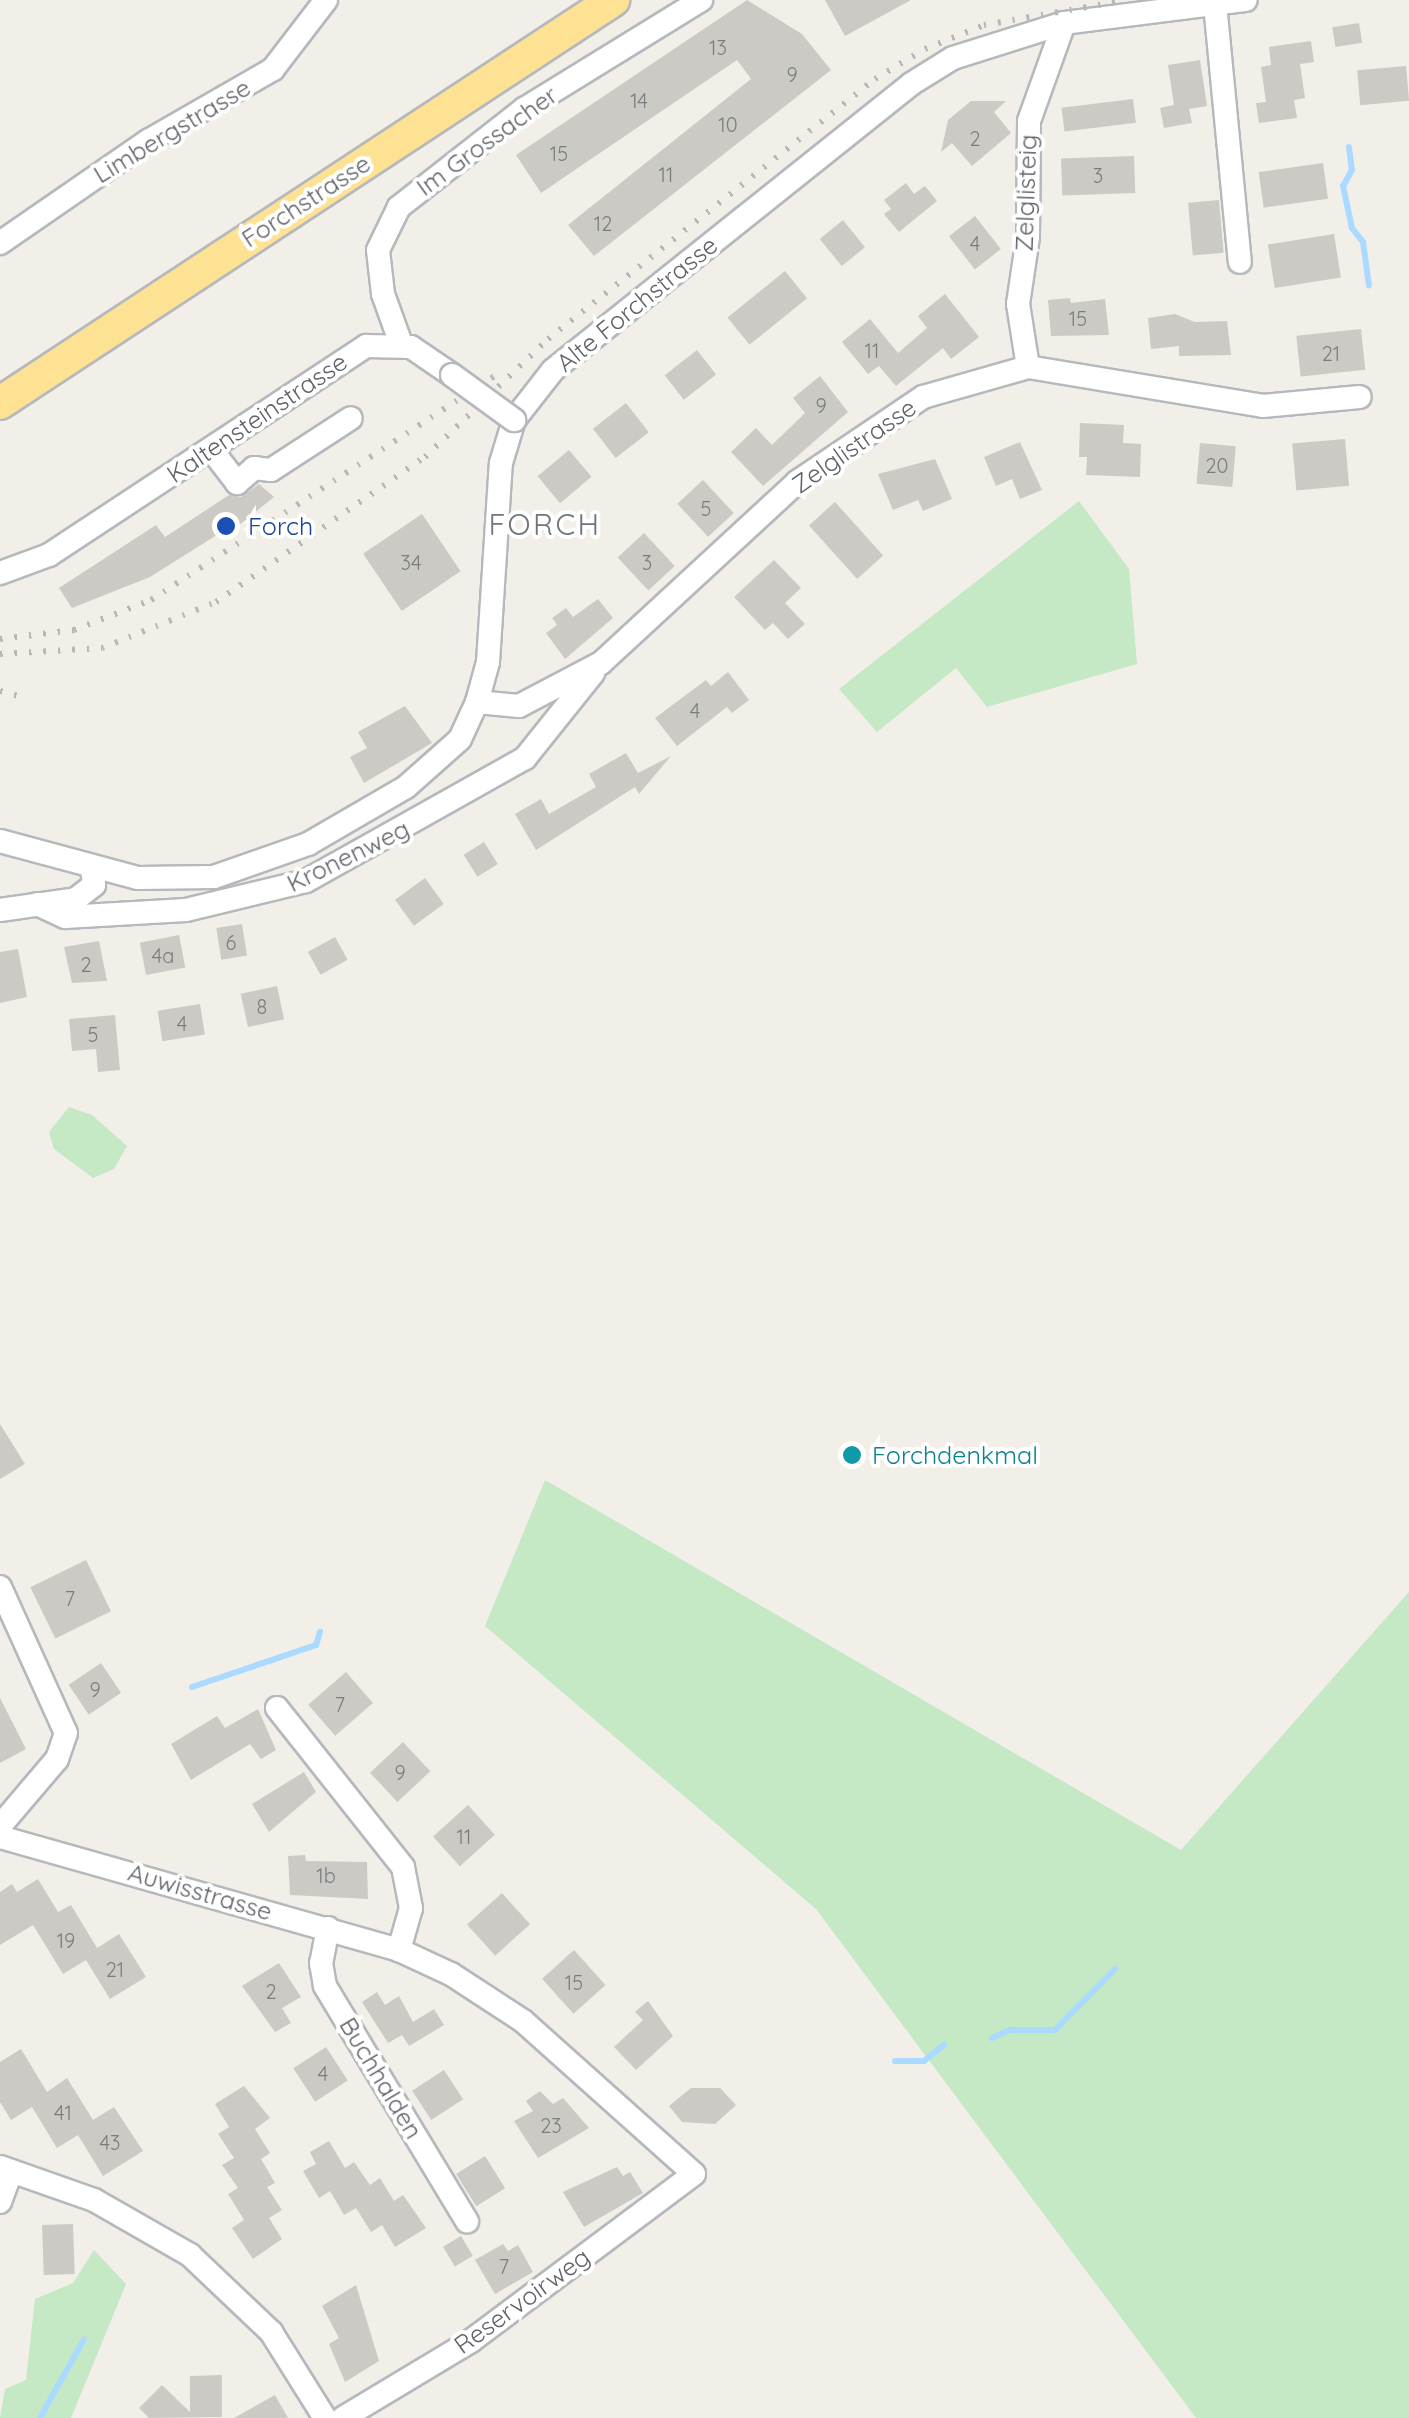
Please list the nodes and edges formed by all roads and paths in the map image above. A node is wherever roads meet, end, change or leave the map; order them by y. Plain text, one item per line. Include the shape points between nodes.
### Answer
1 (326, 0) edge
2 (584, 0) edge
3 (613, 0) edge
4 (701, 0) edge
5 (1246, 0) edge
6 (1215, 4) junction
7 (1064, 23) junction
8 (0, 242) edge
9 (1240, 262) dead end
10 (401, 344) junction
11 (1028, 367) junction
12 (0, 385) edge
13 (1360, 397) dead end
14 (0, 403) edge
15 (350, 418) dead end
16 (514, 420) junction
17 (211, 449) junction
18 (0, 573) edge
19 (602, 663) junction
20 (477, 702) junction
21 (0, 841) edge
22 (92, 868) junction
23 (37, 904) junction
24 (0, 910) edge
25 (0, 1587) edge
26 (277, 1708) dead end
27 (0, 1826) edge
28 (0, 1837) edge
29 (328, 1928) junction
30 (399, 1950) junction
31 (5, 2169) edge
32 (694, 2174) joint
33 (0, 2202) edge
34 (467, 2221) dead end
35 (325, 2418) edge
36 (343, 2418) edge

1 - 8 street, Limbergstrasse via 313,26 273,69 148,141
2 - 12 highway, Forchstrasse
3 - 14 highway, Forchstrasse
4 - 10 street, Im Grossacher via 524,109 399,207 378,250 383,294
5 - 6 street, Alte Forchstrasse
6 - 7 street, Alte Forchstrasse
6 - 9 street
7 - 11 street, Zelglisteig via 1028,121 1028,236 1018,304
7 - 16 street, Alte Forchstrasse via 996,40 911,84 554,370
10 - 16 street, bridge
10 - 17 street, Kaltensteinstrasse via 380,343 352,354
11 - 13 street, Zelglistrasse via 1263,406
11 - 19 street, Zelglistrasse via 923,396 797,482
15 - 17 street via 271,470 254,468 236,483
16 - 20 street, Alte Forchstrasse via 501,463 488,662
17 - 18 street, Kaltensteinstrasse via 49,555
19 - 20 street, Zelglistrasse via 520,706
19 - 23 street, Kronenweg via 525,758 306,881 186,910 65,918
20 - 22 street, Alte Forchstrasse via 460,739 406,786 308,844 214,877 158,879
21 - 22 street, Alte Forchstrasse
22 - 23 street, Kronenweg via 94,885 86,894
23 - 24 street, Kronenweg
25 - 27 street via 66,1733 56,1758
26 - 30 street via 403,1867 411,1908
28 - 29 street, Auwisstrasse
29 - 30 street, Auwisstrasse
29 - 34 street, Buchhalden via 321,1963 325,1986
30 - 32 street, Auwisstrasse via 523,2021
31 - 33 street
31 - 35 street via 94,2200 190,2255 271,2332
32 - 36 street, Reservoirweg via 472,2341

